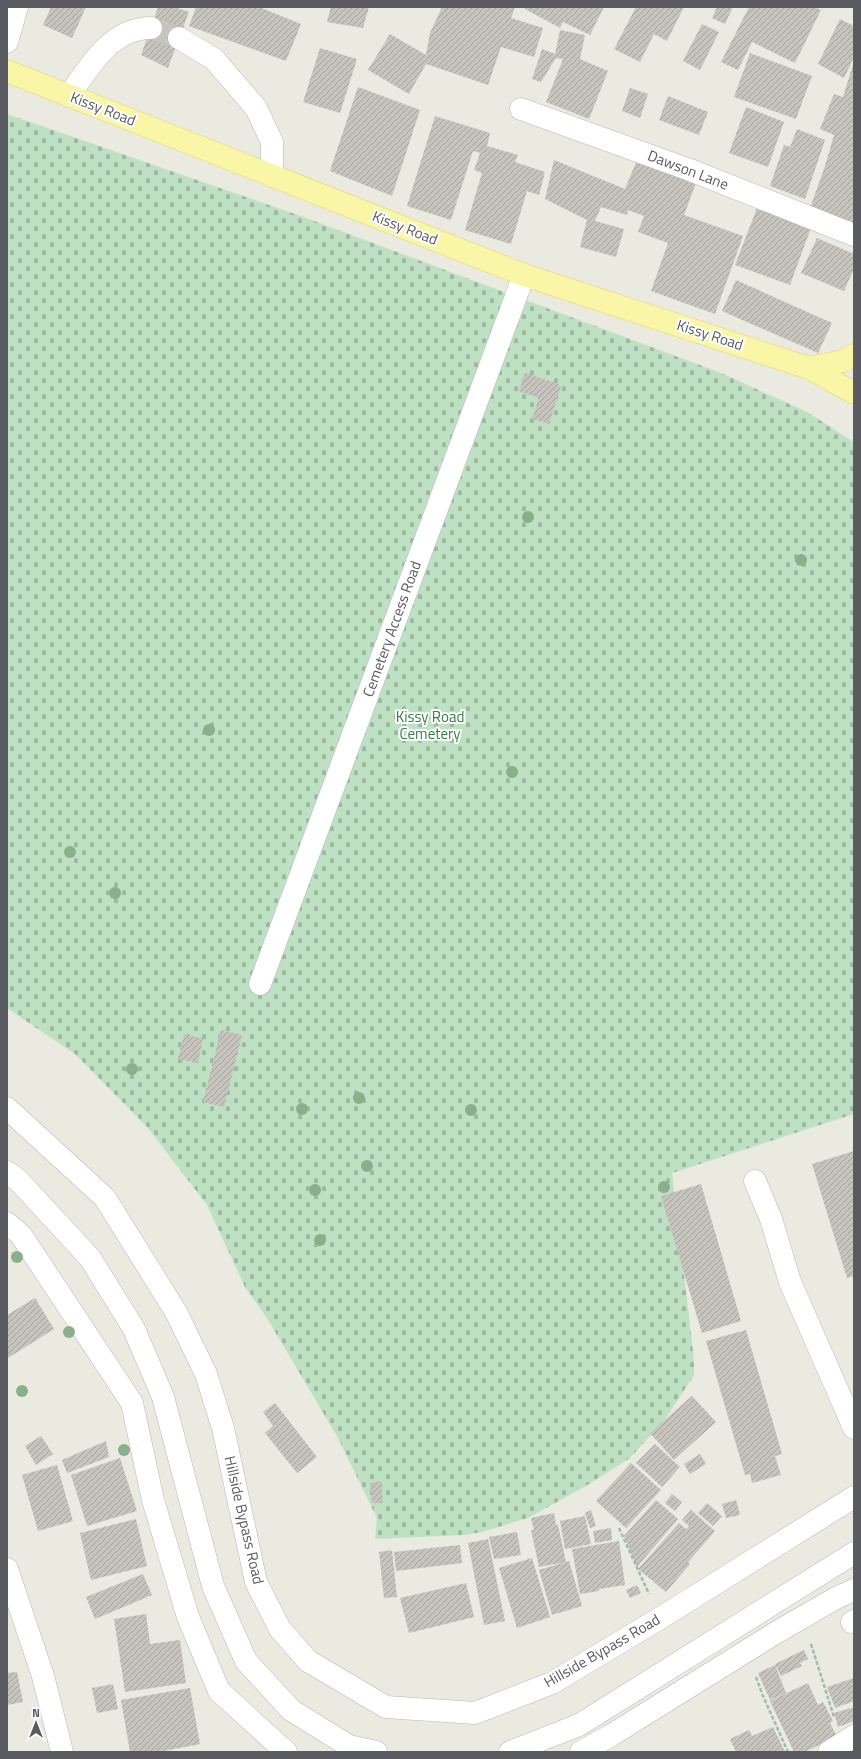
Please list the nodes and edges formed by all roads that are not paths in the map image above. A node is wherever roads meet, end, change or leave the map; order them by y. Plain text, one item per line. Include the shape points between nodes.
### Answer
1 (17, 7) edge
2 (151, 28) tunnel mouth
3 (179, 38) tunnel mouth
4 (7, 42) edge
5 (7, 72) edge
6 (68, 96) junction
7 (521, 109) dead end
8 (272, 176) junction
9 (854, 235) edge
10 (524, 275) junction
11 (854, 356) edge
12 (809, 368) junction
13 (854, 392) edge
14 (260, 984) dead end
15 (7, 1108) edge
16 (7, 1172) edge
17 (755, 1182) dead end
18 (7, 1223) edge
19 (854, 1428) edge
20 (854, 1497) edge
21 (854, 1553) edge
22 (7, 1569) edge
23 (854, 1590) edge
24 (62, 1752) edge
25 (286, 1752) edge
26 (376, 1752) edge
27 (510, 1752) edge
28 (581, 1752) edge

1 - 4 street
2 - 6 street via 121,35 102,50
3 - 8 street via 214,59 256,108 272,142
5 - 6 main road, Kissy Road
6 - 8 main road, Kissy Road
7 - 9 street, Dawson Lane via 690,170
8 - 10 main road, Kissy Road
10 - 12 main road, Kissy Road
10 - 14 street, Cemetery Access Road
11 - 12 main road
12 - 13 main road, Kissy Road
15 - 20 street, Hillside Bypass Road via 105,1198 176,1312 206,1374 223,1428 256,1582 280,1629 308,1661 386,1707 475,1714 552,1683
16 - 26 street via 18,1180 90,1258 134,1329 163,1397 213,1586 246,1661 291,1710 349,1746
17 - 19 street via 771,1219 790,1282
18 - 25 street via 21,1235 132,1403 153,1500 188,1617 219,1691
21 - 27 street via 579,1725
22 - 24 street via 43,1676
23 - 28 street via 777,1632

